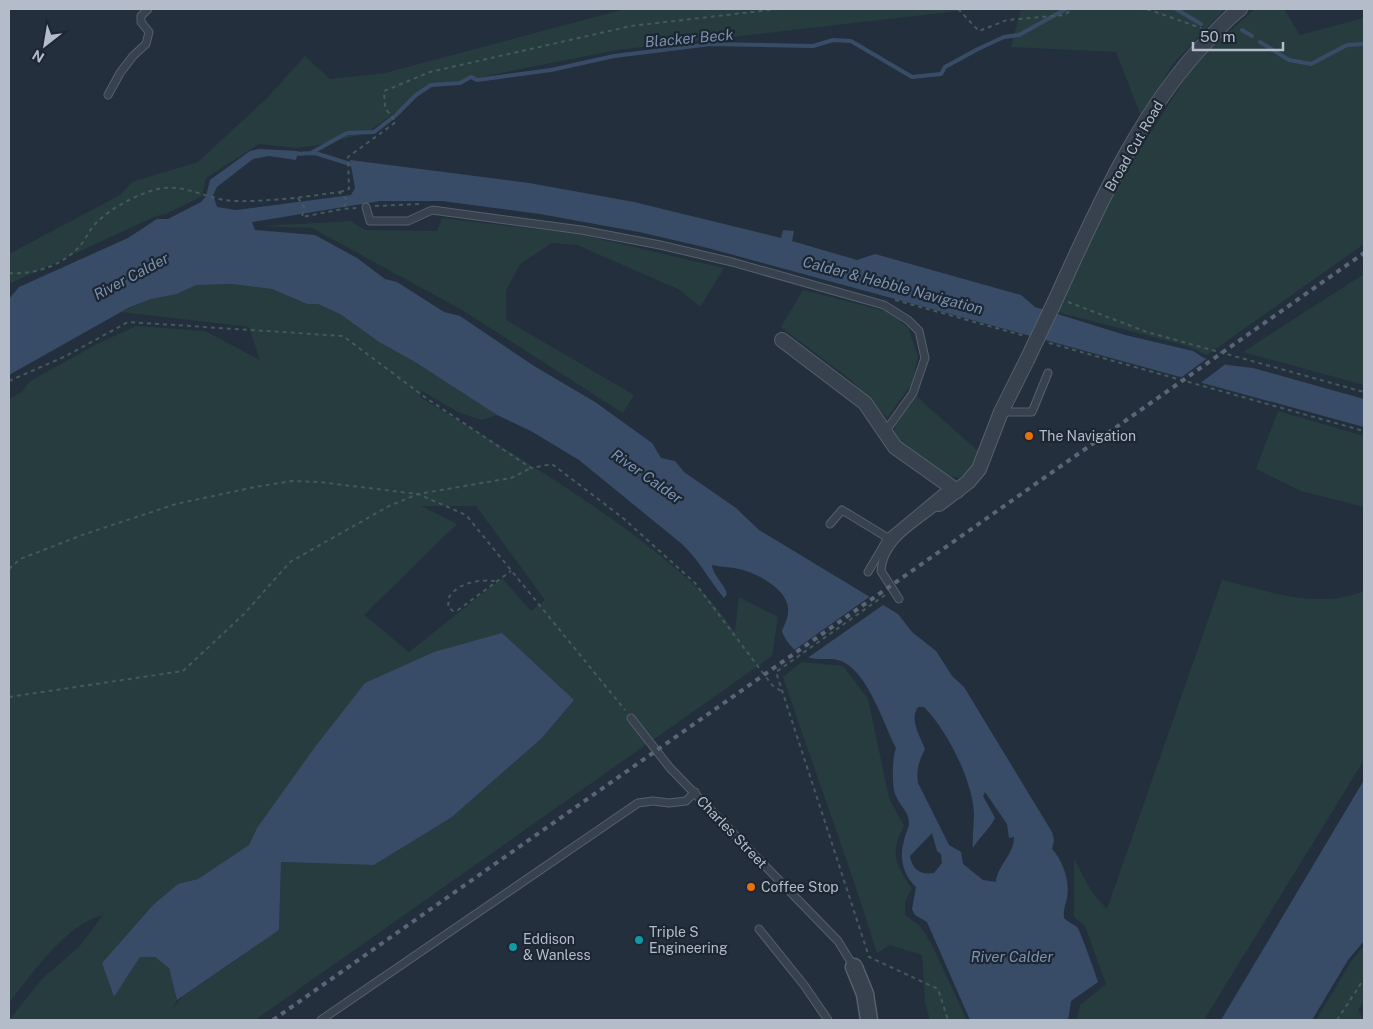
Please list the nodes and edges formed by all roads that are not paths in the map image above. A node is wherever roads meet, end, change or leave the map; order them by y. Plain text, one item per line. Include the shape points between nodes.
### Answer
1 (148, 9) edge
2 (1240, 9) edge
3 (108, 96) dead end
4 (366, 207) road end
5 (782, 340) dead end
6 (1048, 373) dead end
7 (1001, 412) junction
8 (885, 432) junction
9 (957, 491) junction
10 (939, 504) joint
11 (830, 524) dead end
12 (888, 538) junction
13 (868, 572) dead end
14 (899, 599) dead end
15 (631, 718) road end
16 (695, 792) junction
17 (759, 929) dead end
18 (854, 967) joint
19 (321, 1020) edge
20 (828, 1020) edge
21 (869, 1020) edge

1 - 3 lane via 141,16 141,22 149,32 146,44 125,67
2 - 7 street, Broad Cut Road, bridge via 1189,59 1152,111 1078,248
4 - 8 lane via 370,221 408,221 432,210 581,230 722,260 884,305 919,331 925,358 913,393
5 - 8 street via 866,403
6 - 7 lane via 1032,412
7 - 9 street via 979,470
8 - 9 street via 895,447
9 - 10 street
9 - 12 lane via 942,493
10 - 14 lane via 898,536 887,549 881,571
11 - 12 lane via 838,512 845,511
12 - 13 lane
15 - 16 lane, Charles Street via 670,768
16 - 18 lane, Charles Street via 838,941
16 - 19 lane via 686,801 638,803
17 - 20 lane
18 - 21 street via 865,994

